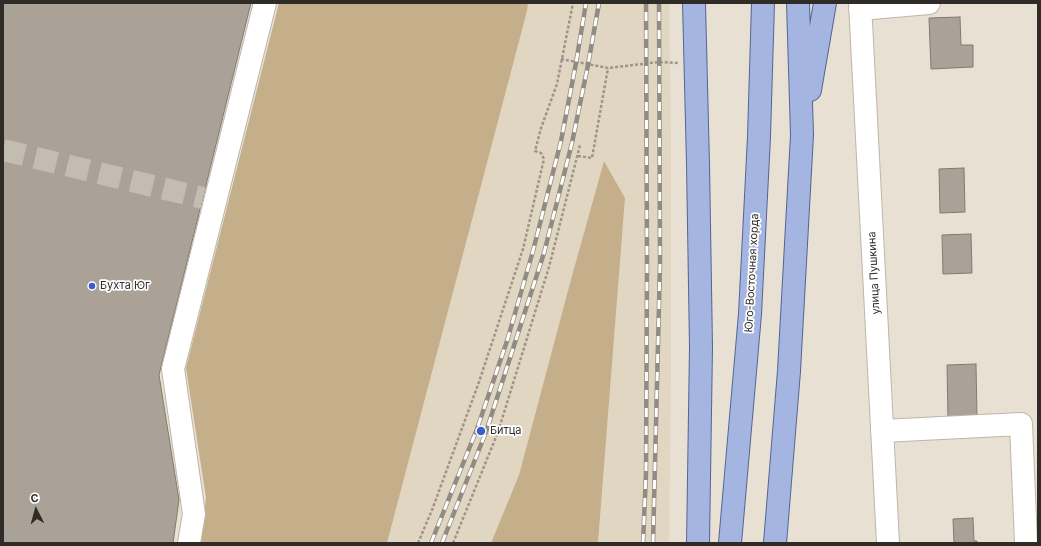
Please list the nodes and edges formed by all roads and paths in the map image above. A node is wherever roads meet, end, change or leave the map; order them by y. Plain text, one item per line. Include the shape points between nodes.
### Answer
1 (265, 3) edge
2 (573, 3) edge
3 (694, 3) edge
4 (763, 3) edge
5 (798, 3) edge
6 (825, 3) edge
7 (929, 3) edge
8 (860, 6) edge
9 (561, 59) junction
10 (685, 63) dead end
11 (608, 68) junction
12 (802, 135) junction
13 (580, 145) dead end
14 (578, 156) junction
15 (882, 431) junction
16 (189, 543) edge
17 (418, 543) edge
18 (453, 543) edge
19 (698, 543) edge
20 (730, 543) edge
21 (775, 543) edge
22 (888, 543) edge
23 (1026, 543) edge

1 - 16 street via 209,199 173,369 194,514
2 - 9 path
3 - 19 main road via 701,347
4 - 20 main road, Юго-Восточная хорда via 750,314
5 - 12 main road
6 - 12 main road
7 - 8 street
8 - 15 street, улица Пушкина
9 - 11 path
9 - 17 path via 557,84 534,151 541,153 544,159 523,249 479,382
10 - 11 path via 659,62
11 - 14 path via 592,158
12 - 21 main road via 790,363
13 - 14 path
14 - 18 path via 550,267 498,432
15 - 22 street, улица Пушкина
15 - 23 street via 1022,424

